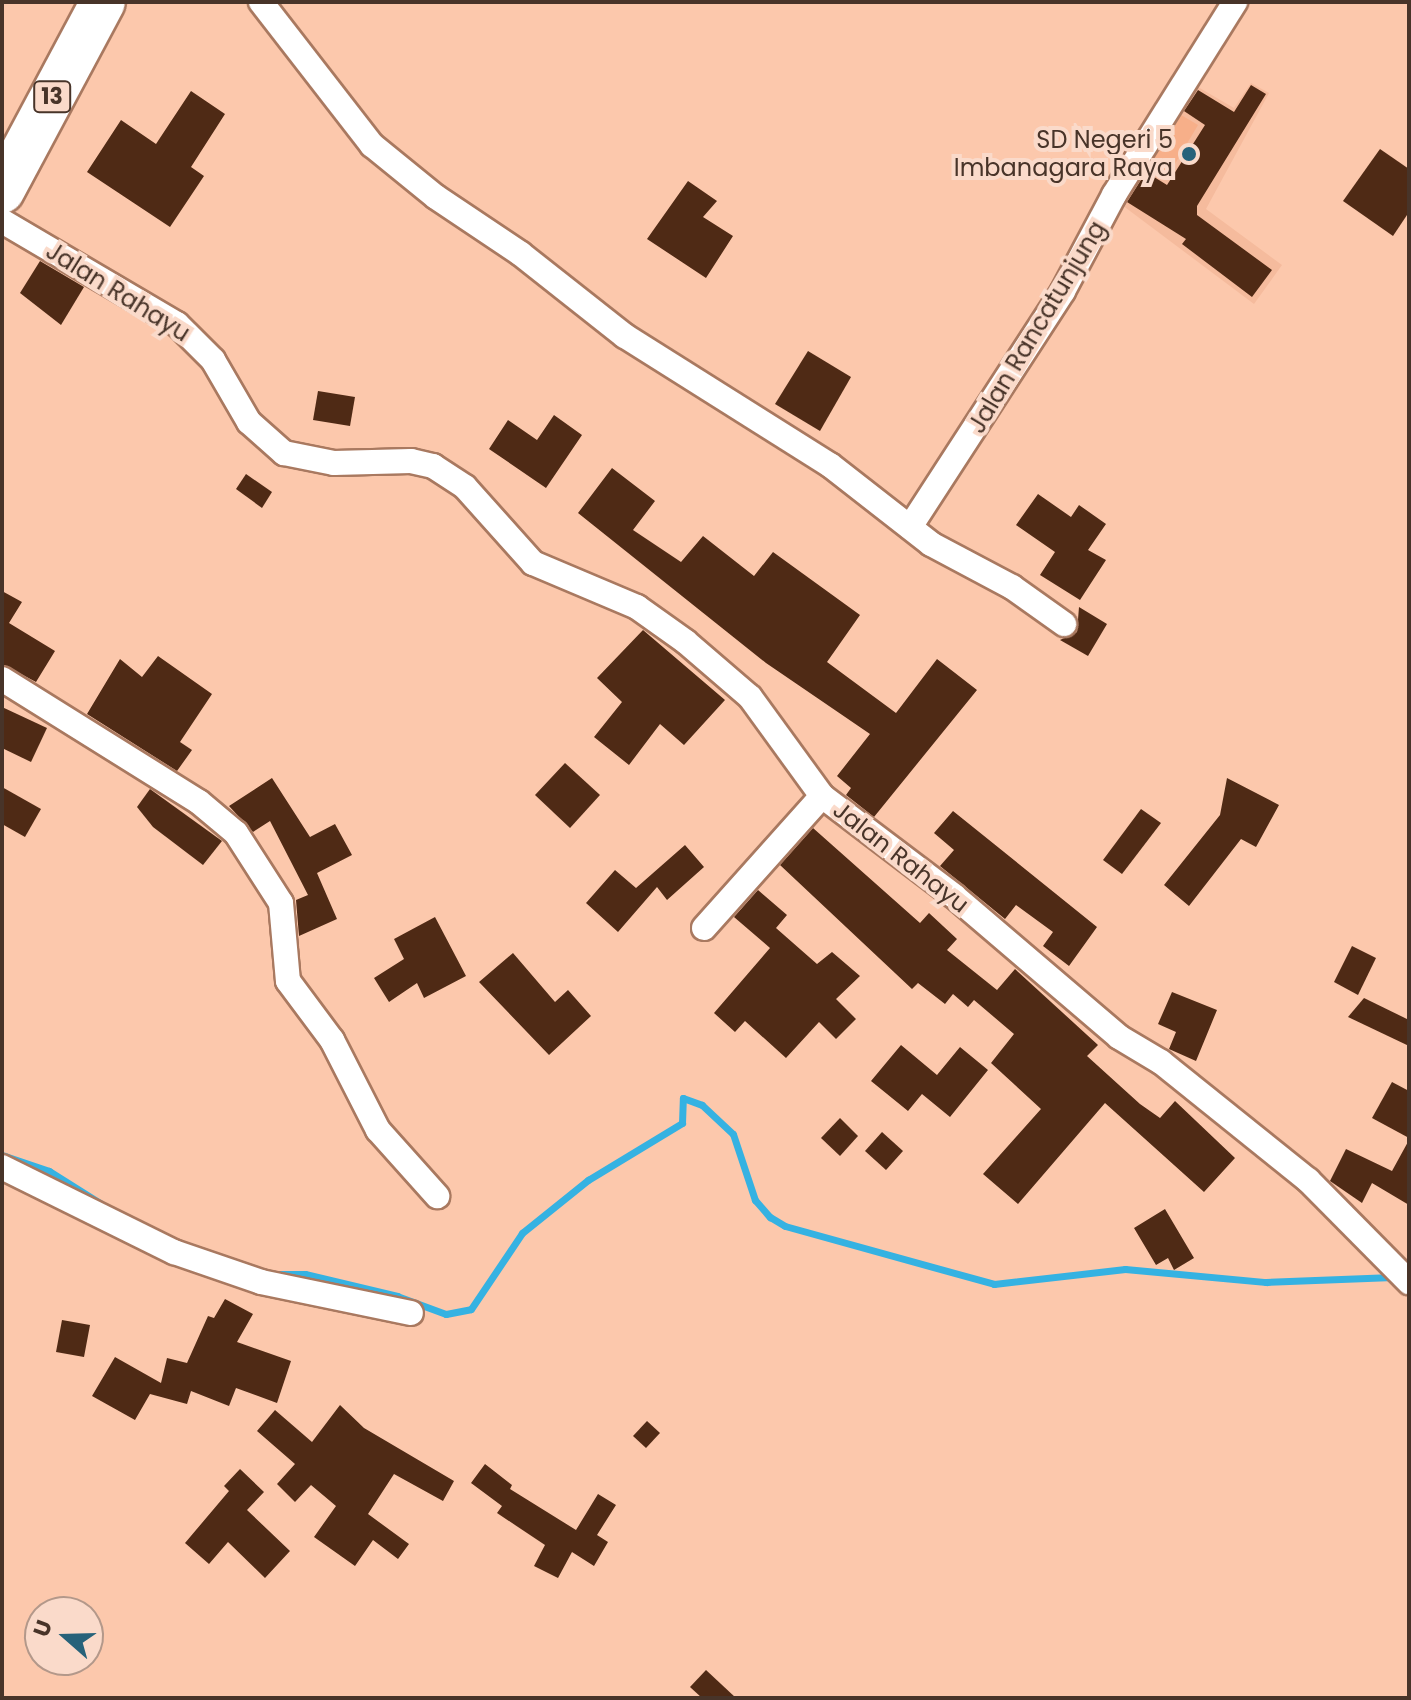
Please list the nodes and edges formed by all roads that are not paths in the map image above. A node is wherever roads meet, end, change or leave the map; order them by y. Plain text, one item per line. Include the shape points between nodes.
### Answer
1 (103, 2) edge
2 (261, 2) edge
3 (1235, 2) edge
4 (2, 191) edge
5 (2, 221) edge
6 (910, 527) junction
7 (1064, 624) dead end
8 (2, 679) edge
9 (822, 796) junction
10 (704, 928) dead end
11 (2, 1167) edge
12 (437, 1196) dead end
13 (1403, 1277) edge
14 (411, 1313) dead end

1 - 4 highway, 13
2 - 6 street via 372,145 436,197 521,254 625,336 830,465
3 - 6 street, Jalan Rancatunjung via 1114,195 1063,291
5 - 9 street, Jalan Rahayu via 177,324 213,360 249,422 284,453 334,463 411,461 449,474 533,563 637,607 718,669 765,714
6 - 7 street
8 - 12 street via 199,802 236,833 281,903 288,981 332,1040 378,1130
9 - 10 street
9 - 13 street, Jalan Rahayu via 954,896 1119,1037 1161,1062 1308,1180
11 - 14 street via 174,1252 261,1282

